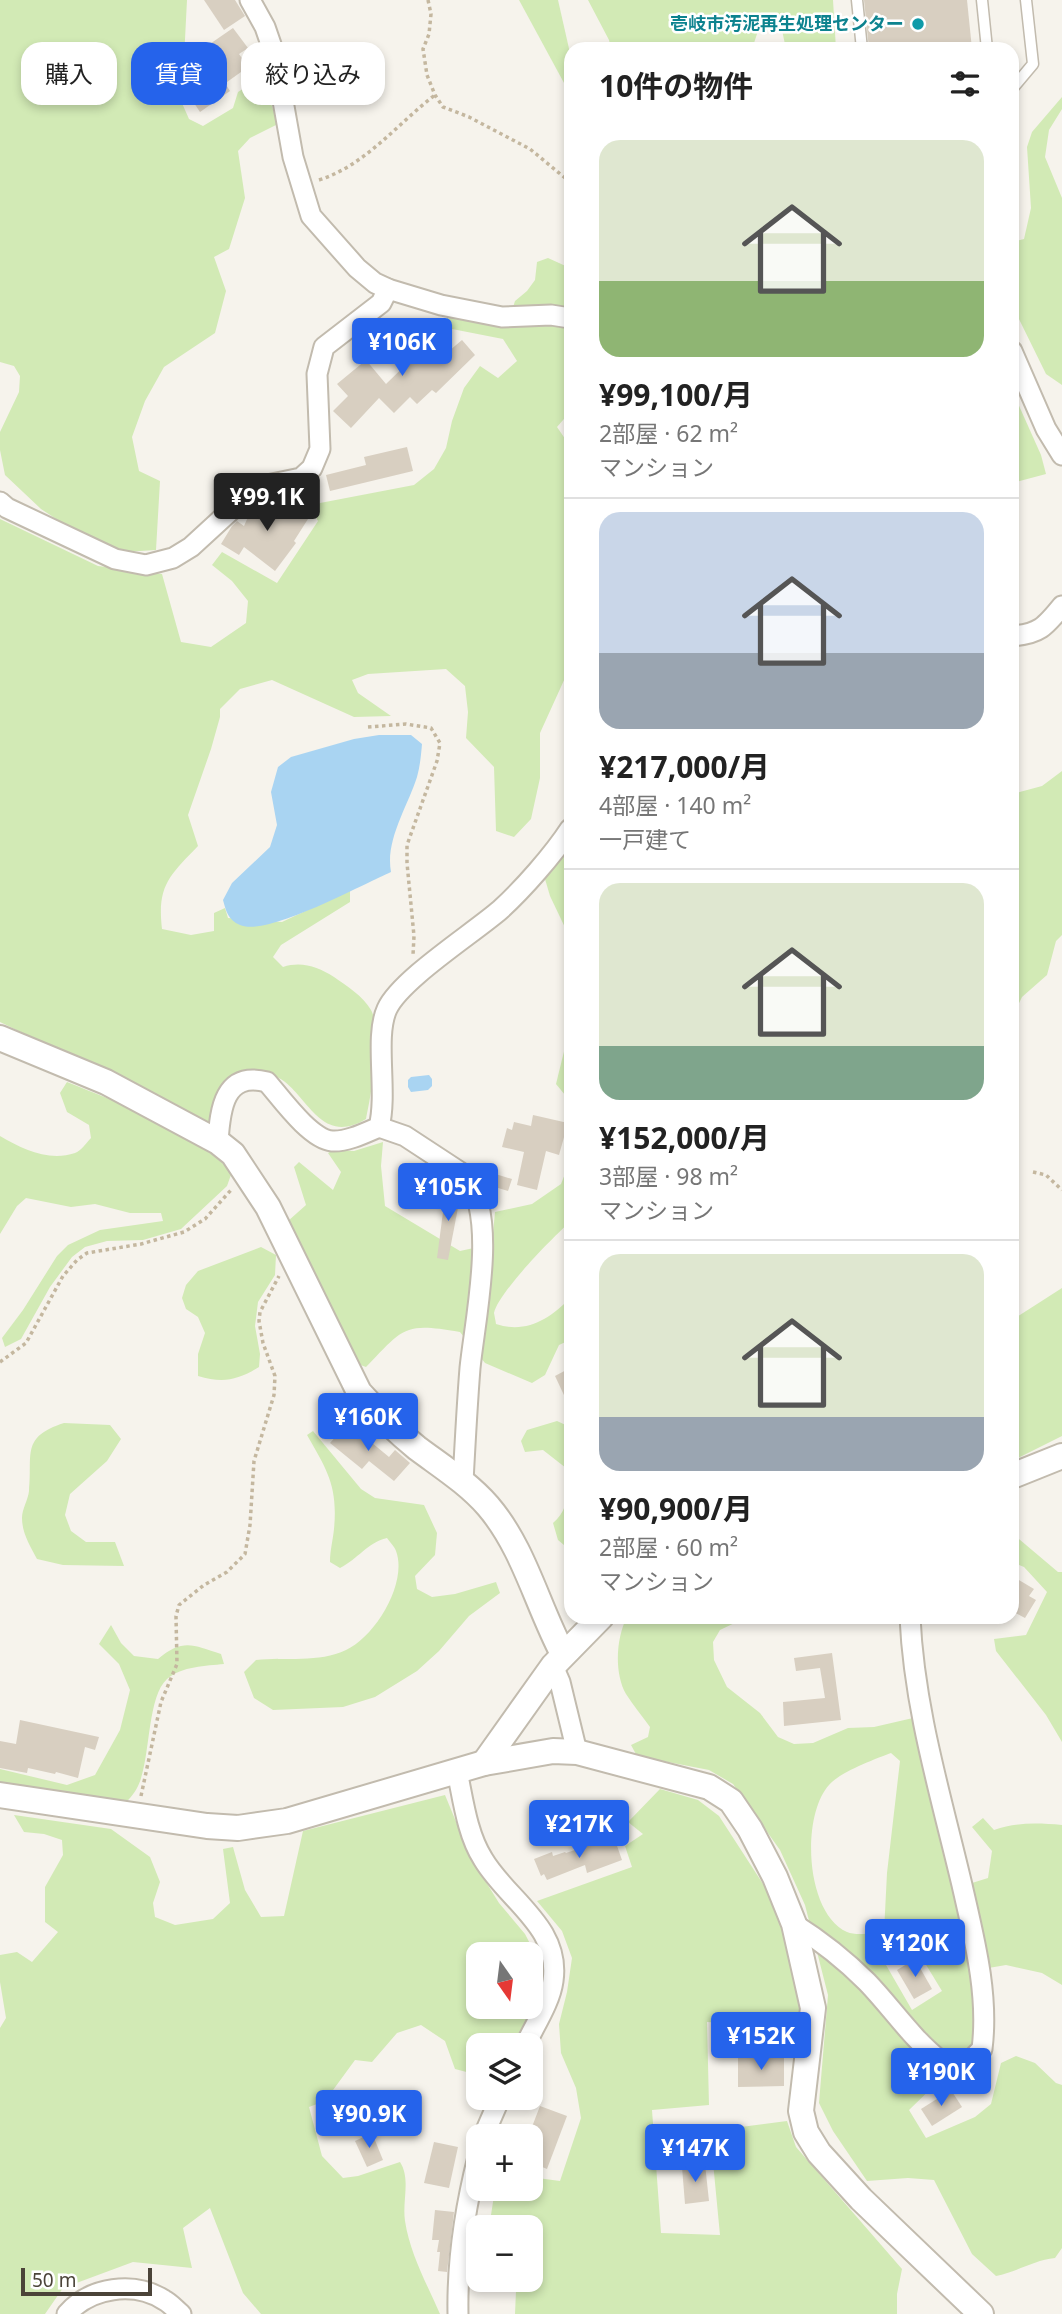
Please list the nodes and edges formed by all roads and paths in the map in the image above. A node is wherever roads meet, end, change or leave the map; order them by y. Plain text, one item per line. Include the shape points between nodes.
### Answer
1 (250, 0) edge
2 (428, 0) edge
3 (857, 0) edge
4 (982, 0) edge
5 (1026, 0) edge
6 (861, 42) edge
7 (986, 42) edge
8 (1019, 81) edge
9 (435, 95) junction
10 (564, 177) edge
11 (300, 185) junction
12 (388, 289) junction
13 (564, 317) edge
14 (1019, 367) edge
15 (1062, 455) edge
16 (0, 502) edge
17 (1062, 606) edge
18 (1019, 636) edge
19 (368, 727) dead end
20 (564, 839) edge
21 (411, 981) junction
22 (0, 1038) edge
23 (379, 1127) junction
24 (218, 1142) junction
25 (1033, 1172) dead end
26 (247, 1173) junction
27 (1062, 1190) edge
28 (287, 1246) junction
29 (0, 1362) edge
30 (1062, 1456) edge
31 (1019, 1473) edge
32 (463, 1482) junction
33 (594, 1624) edge
34 (911, 1624) edge
35 (558, 1660) junction
36 (577, 1752) junction
37 (484, 1763) junction
38 (457, 1771) junction
39 (0, 1795) edge
40 (137, 1815) junction
41 (794, 1924) junction
42 (531, 2033) edge
43 (468, 2201) edge
44 (67, 2314) edge
45 (181, 2314) edge
46 (458, 2314) edge
47 (981, 2314) edge

1 - 11 street via 275,56
2 - 9 path via 432,14 423,49
3 - 6 lane
4 - 7 lane
5 - 8 lane via 1033,64
9 - 10 path via 443,107 530,149
9 - 11 path via 362,159 333,175
11 - 12 street via 311,216 357,268
12 - 13 street via 502,317
12 - 16 street via 382,303 324,348 317,374 320,449 312,468 301,478 251,492 173,558 146,565 115,559
14 - 15 street
17 - 18 street via 1042,629
19 - 21 path via 422,725 431,728 440,743 408,845 414,936
20 - 21 street via 502,908
21 - 23 street via 387,1009 382,1026 383,1111
22 - 24 street via 106,1082
23 - 24 street via 330,1141 309,1129 267,1082 258,1079 237,1084 228,1092 219,1119
23 - 32 street via 405,1136 466,1176 479,1203 483,1247
24 - 26 street
25 - 27 path via 1046,1175
26 - 28 street
26 - 29 path via 205,1219 184,1232 88,1253 77,1260 62,1276 26,1343
28 - 32 street via 359,1392 415,1446
28 - 40 path via 278,1278 260,1312 263,1343 275,1376 274,1395 254,1461 245,1554 179,1605 177,1664 161,1702
30 - 31 street
32 - 35 street via 505,1528
33 - 35 street
34 - 41 street via 917,1695 975,1943 982,2049 971,2060 942,2062 921,2046 867,1982 825,1944
35 - 36 street
35 - 37 street
36 - 37 street via 526,1754
36 - 41 street via 709,1787 731,1801 775,1877
37 - 38 street
38 - 40 street via 261,1826 206,1826
38 - 42 street via 481,1857 550,1944 553,1982
39 - 40 street
41 - 47 street via 813,2008 801,2111 806,2132 861,2199
43 - 46 street
44 - 45 street via 87,2298 122,2288 163,2299

